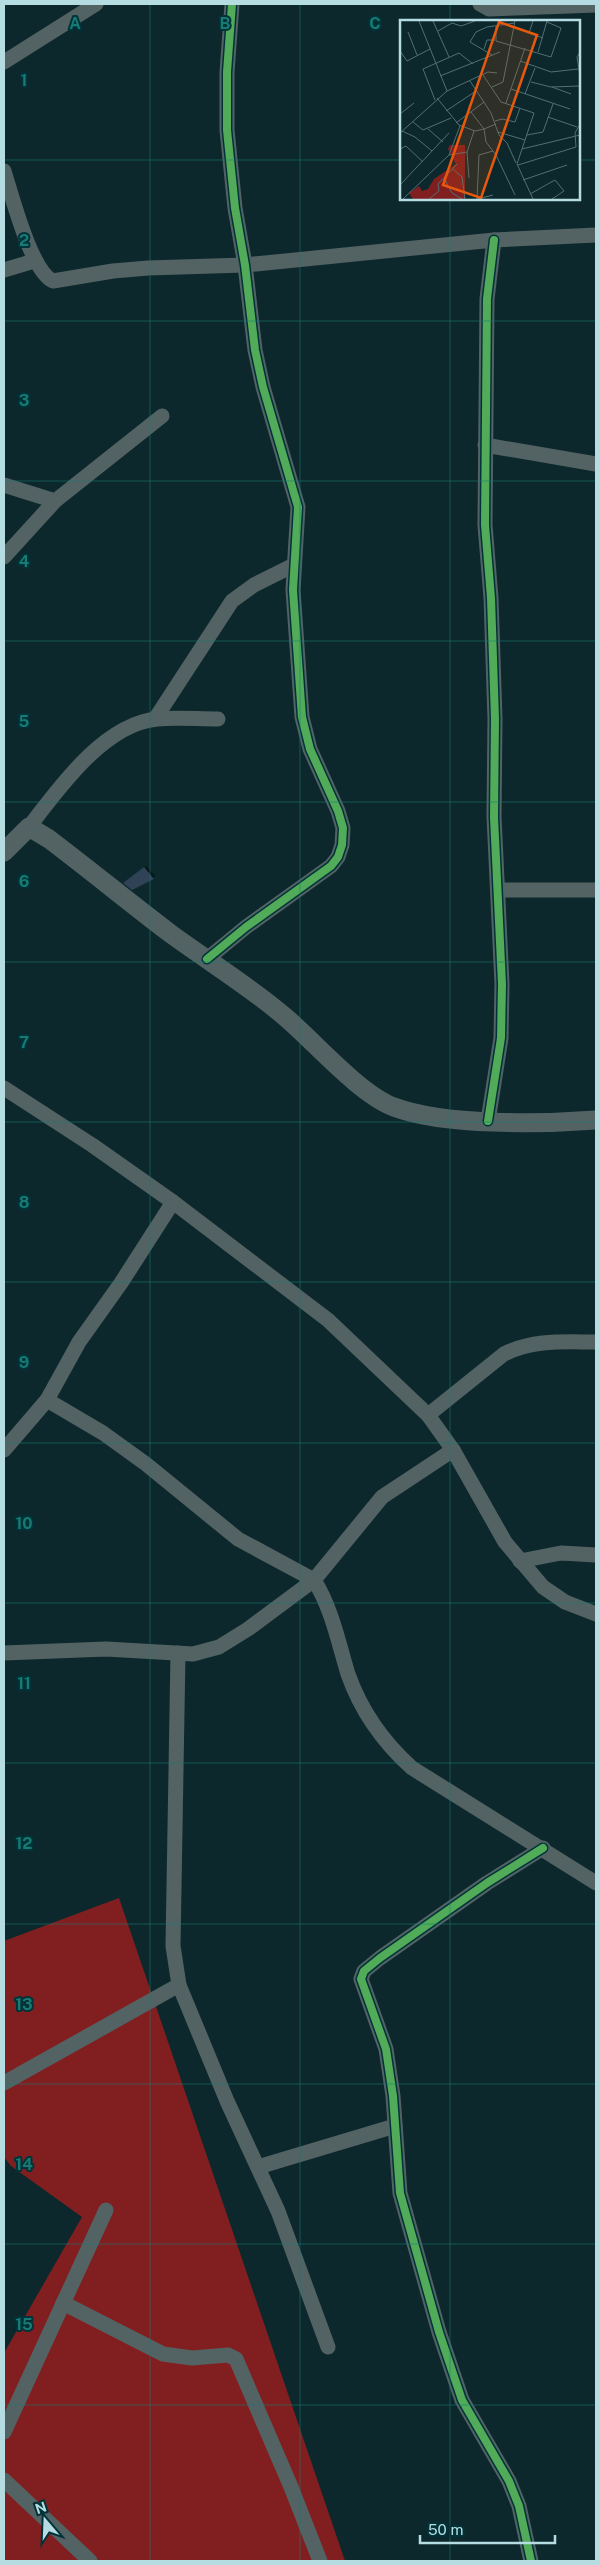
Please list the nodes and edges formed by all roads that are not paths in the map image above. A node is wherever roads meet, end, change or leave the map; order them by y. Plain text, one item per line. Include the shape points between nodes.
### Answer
1 (96, 4) edge
2 (232, 4) edge
3 (480, 4) edge
4 (596, 5) edge
5 (4, 62) edge
6 (4, 170) edge
7 (596, 235) edge
8 (494, 240) junction
9 (34, 261) junction
10 (245, 265) junction
11 (4, 270) edge
12 (162, 416) dead end
13 (485, 445) junction
14 (596, 464) edge
15 (4, 485) edge
16 (55, 501) junction
17 (4, 557) edge
18 (294, 565) junction
19 (156, 719) junction
20 (218, 719) dead end
21 (29, 828) junction
22 (4, 852) edge
23 (499, 890) junction
24 (596, 890) edge
25 (207, 959) junction
26 (5, 1090) edge
27 (488, 1120) junction
28 (596, 1120) edge
29 (173, 1202) junction
30 (596, 1342) edge
31 (47, 1400) junction
32 (428, 1415) junction
33 (4, 1450) edge
34 (453, 1450) junction
35 (596, 1554) edge
36 (520, 1562) junction
37 (314, 1580) junction
38 (596, 1614) edge
39 (4, 1653) edge
40 (178, 1653) junction
41 (543, 1848) junction
42 (596, 1883) edge
43 (179, 1984) junction
44 (4, 2083) edge
45 (395, 2126) junction
46 (258, 2166) junction
47 (106, 2210) dead end
48 (63, 2303) junction
49 (328, 2347) dead end
50 (4, 2432) edge
51 (4, 2480) edge
52 (90, 2561) edge
53 (320, 2561) edge
54 (531, 2561) edge

1 - 5 street
2 - 10 street via 227,130
3 - 4 street via 488,9
6 - 9 street
7 - 8 street
8 - 10 street
8 - 13 street via 487,299
9 - 10 street via 44,277 53,281 148,268
9 - 11 street
10 - 18 street via 262,387 298,507
12 - 16 street
13 - 14 street
13 - 23 street via 485,525 495,719 494,817
15 - 16 street
16 - 17 street
18 - 19 street via 232,601
18 - 25 street via 302,717 310,749 338,811 343,828 342,845 331,866
19 - 20 street
19 - 21 street via 120,731 92,753
21 - 22 street
21 - 25 street via 56,844
23 - 24 street
23 - 27 street via 501,1038
25 - 27 street via 283,1015 363,1087 391,1106 427,1115
26 - 29 street
27 - 28 street
29 - 31 street via 122,1283 79,1342
29 - 32 street via 328,1320
30 - 32 street via 540,1342 517,1348 498,1359
31 - 33 street
31 - 37 street via 103,1433 146,1464 238,1539
32 - 34 street
34 - 36 street via 491,1521
34 - 37 street via 382,1497
35 - 36 street via 561,1553
36 - 38 street via 543,1587 565,1602
37 - 40 street via 219,1647 193,1654
37 - 41 street via 329,1608 353,1684 368,1717 393,1752 412,1768
39 - 40 street via 106,1649
40 - 43 street via 174,1946
41 - 42 street
41 - 45 street via 487,1883 364,1971 364,1988 391,2070
43 - 44 street
43 - 46 street via 227,2101
45 - 46 street
45 - 54 street via 400,2193 438,2332 462,2400 509,2481 519,2506
46 - 49 street
47 - 48 street
48 - 50 street
48 - 53 street via 163,2354 192,2358 228,2355 236,2359
51 - 52 street

